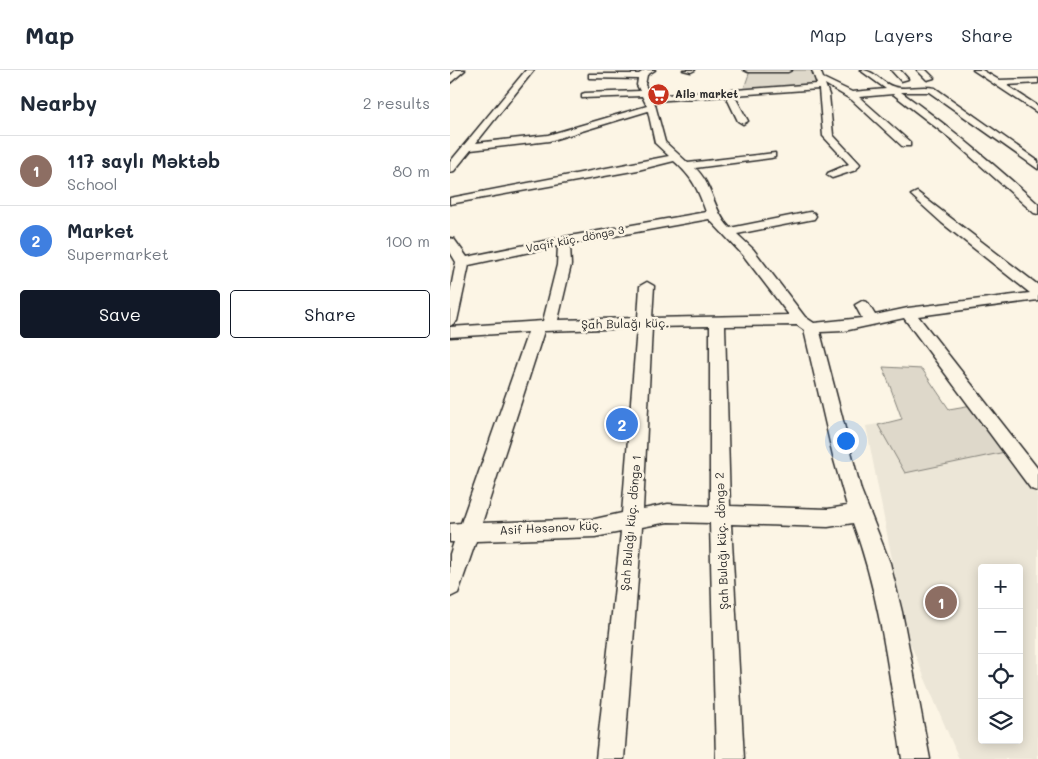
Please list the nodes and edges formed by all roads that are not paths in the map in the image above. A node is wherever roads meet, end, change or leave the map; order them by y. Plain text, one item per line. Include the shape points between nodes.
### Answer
1 (461, 70) edge
2 (530, 70) edge
3 (687, 70) edge
4 (691, 70) edge
5 (748, 70) edge
6 (788, 70) edge
7 (816, 70) edge
8 (864, 70) edge
9 (895, 70) edge
10 (921, 70) edge
11 (977, 70) edge
12 (592, 76) dead end
13 (930, 78) dead end
14 (904, 79) dead end
15 (450, 81) edge
16 (1038, 81) edge
17 (822, 83) junction
18 (998, 83) junction
19 (647, 84) edge
20 (600, 86) dead end
21 (894, 90) junction
22 (729, 93) junction
23 (849, 95) junction
24 (586, 96) dead end
25 (1038, 110) edge
26 (743, 122) dead end
27 (535, 139) junction
28 (906, 144) dead end
29 (467, 147) junction
30 (536, 151) dead end
31 (771, 155) dead end
32 (680, 162) junction
33 (1038, 166) edge
34 (450, 169) edge
35 (832, 175) dead end
36 (917, 195) dead end
37 (450, 201) edge
38 (1038, 210) edge
39 (712, 215) junction
40 (810, 216) dead end
41 (728, 232) junction
42 (564, 240) junction
43 (450, 242) edge
44 (463, 262) junction
45 (647, 286) dead end
46 (1036, 298) edge
47 (862, 305) dead end
48 (908, 313) junction
49 (871, 320) junction
50 (450, 321) edge
51 (717, 322) junction
52 (646, 324) junction
53 (806, 324) junction
54 (543, 327) junction
55 (450, 332) edge
56 (1038, 483) edge
57 (860, 513) junction
58 (720, 514) junction
59 (632, 520) junction
60 (459, 532) edge
61 (450, 586) edge
62 (610, 759) edge
63 (730, 759) edge
64 (916, 759) edge

1 - 15 street
2 - 29 street
3 - 4 street
5 - 6 street
7 - 17 street
8 - 21 street
9 - 14 street
10 - 13 street
11 - 18 street
12 - 19 street
16 - 18 street
17 - 22 street
17 - 23 street via 835,85
17 - 35 street via 828,136 855,164
18 - 25 street
19 - 20 street
19 - 22 street
19 - 24 street
19 - 27 street via 557,136
19 - 32 street via 660,143
21 - 23 street
21 - 33 street via 932,90
21 - 38 street
22 - 26 street
23 - 28 street
27 - 29 street
27 - 30 street
29 - 34 street
31 - 32 street
32 - 37 street
32 - 39 street via 695,174 704,189
36 - 46 street via 1014,270
39 - 41 street
39 - 42 street, Vaqif küç. döngə 3
40 - 41 street
41 - 53 street
42 - 44 street, Vaqif küç. döngə 3
42 - 54 street via 564,265
43 - 44 street
44 - 50 street
45 - 52 street, Şah Bulağı küç. döngə 1
46 - 48 street, Şah Bulağı küç.
47 - 49 street
48 - 49 street, Şah Bulağı küç.
48 - 56 street
49 - 53 street, Şah Bulağı küç.
51 - 52 street, Şah Bulağı küç.
51 - 53 street, Şah Bulağı küç.
51 - 58 street, Şah Bulağı küç. döngə 2
52 - 54 street, Şah Bulağı küç.
52 - 59 street, Şah Bulağı küç. döngə 1
53 - 57 street
54 - 55 street, Şah Bulağı küç.
54 - 60 street
57 - 58 street, Asif Həsənov küç. via 828,518
57 - 64 street via 879,563 891,612
58 - 59 street, Asif Həsənov küç. via 668,513
58 - 63 street, Şah Bulağı küç. döngə 2
59 - 60 street, Asif Həsənov küç. via 595,528
59 - 62 street, Şah Bulağı küç. döngə 1
60 - 61 street

